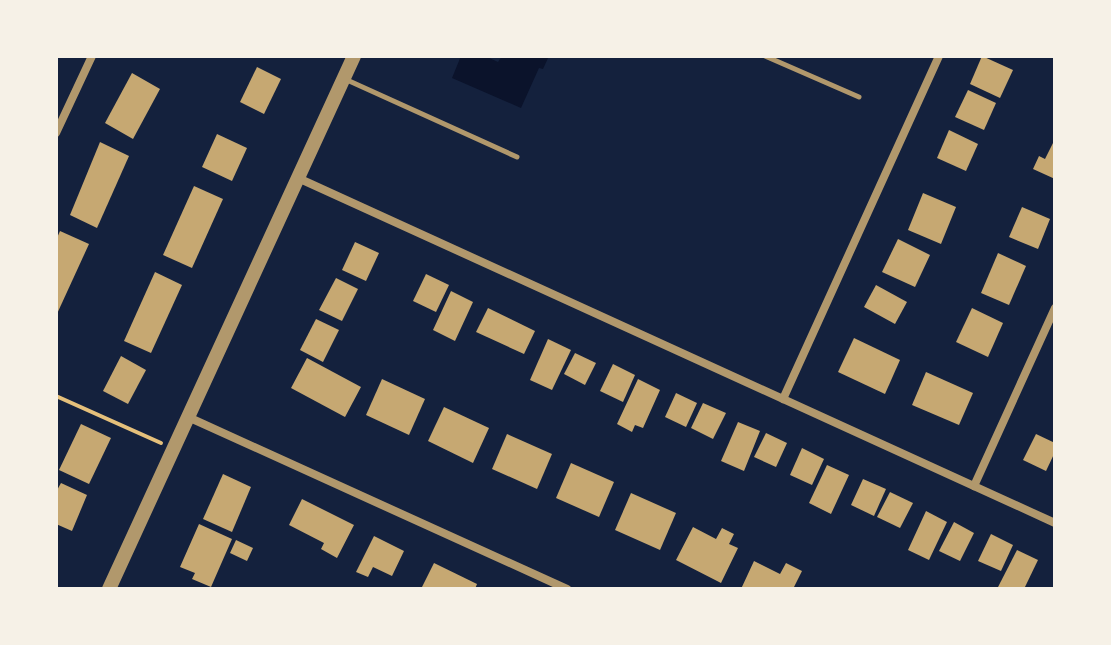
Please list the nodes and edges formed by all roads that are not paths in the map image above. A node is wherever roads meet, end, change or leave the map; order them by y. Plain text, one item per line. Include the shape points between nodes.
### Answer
1 (92, 56) edge
2 (354, 56) edge
3 (765, 56) edge
4 (939, 56) edge
5 (343, 78) junction
6 (859, 97) dead end
7 (56, 133) edge
8 (517, 157) dead end
9 (298, 178) junction
10 (1055, 308) edge
11 (783, 399) junction
12 (188, 417) junction
13 (974, 486) junction
14 (1055, 523) edge
15 (109, 589) edge
16 (567, 589) edge

1 - 7 street
2 - 5 street
3 - 6 lane
4 - 11 street
5 - 8 lane
5 - 9 street
9 - 11 street
9 - 12 street
10 - 13 street
11 - 13 street
12 - 15 street
12 - 16 street
13 - 14 street

